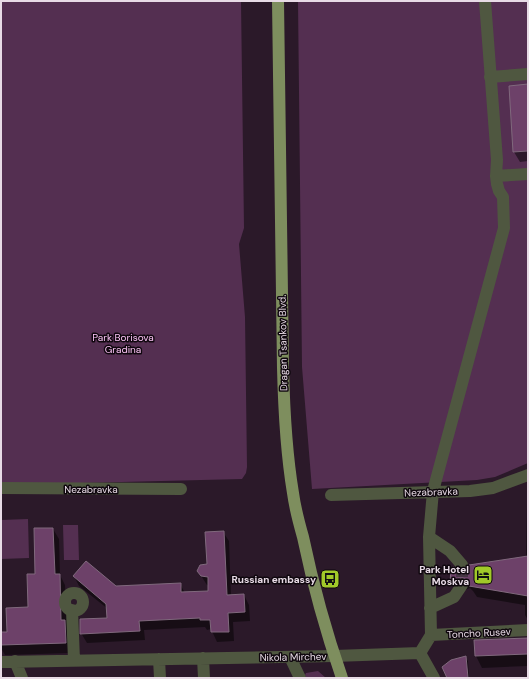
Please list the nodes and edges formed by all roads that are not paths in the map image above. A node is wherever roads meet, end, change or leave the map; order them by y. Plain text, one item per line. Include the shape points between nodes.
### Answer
1 (278, 1) edge
2 (485, 1) edge
3 (528, 74) edge
4 (490, 78) junction
5 (528, 174) edge
6 (496, 176) junction
7 (528, 475) edge
8 (1, 488) edge
9 (181, 489) dead end
10 (433, 491) junction
11 (331, 495) dead end
12 (429, 537) junction
13 (462, 565) tunnel mouth
14 (462, 585) tunnel mouth
15 (430, 608) junction
16 (72, 610) dead end
17 (528, 630) edge
18 (431, 635) junction
19 (420, 653) junction
20 (334, 656) junction
21 (290, 657) junction
22 (203, 658) junction
23 (159, 659) junction
24 (74, 660) junction
25 (15, 661) junction
26 (1, 662) edge
27 (22, 678) edge
28 (160, 678) edge
29 (204, 678) edge
30 (300, 678) edge
31 (342, 678) edge
32 (434, 678) edge

1 - 20 main road, Dragan Tsankov Blvd. via 285,418 293,494 308,562
2 - 4 street
3 - 4 street
4 - 6 street
5 - 6 street
6 - 10 street via 503,197 504,228
7 - 10 street, Nezabravka via 493,488
8 - 9 street, Nezabravka
10 - 11 street, Nezabravka
10 - 12 street
12 - 13 street via 450,550
12 - 15 street
14 - 15 street via 454,597
15 - 18 street
16 - 24 street
17 - 18 street, Toncho Rusev
18 - 19 street
19 - 20 street, Nikola Mirchev
19 - 32 street
20 - 21 street, Nikola Mirchev
20 - 31 main road, Dragan Tsankov Blvd.
21 - 22 street, Nikola Mirchev
21 - 30 street
22 - 23 street, Nikola Mirchev
22 - 29 street
23 - 24 street, Nikola Mirchev
23 - 28 street
24 - 25 street, Nikola Mirchev
25 - 26 street, Nikola Mirchev
25 - 27 street

